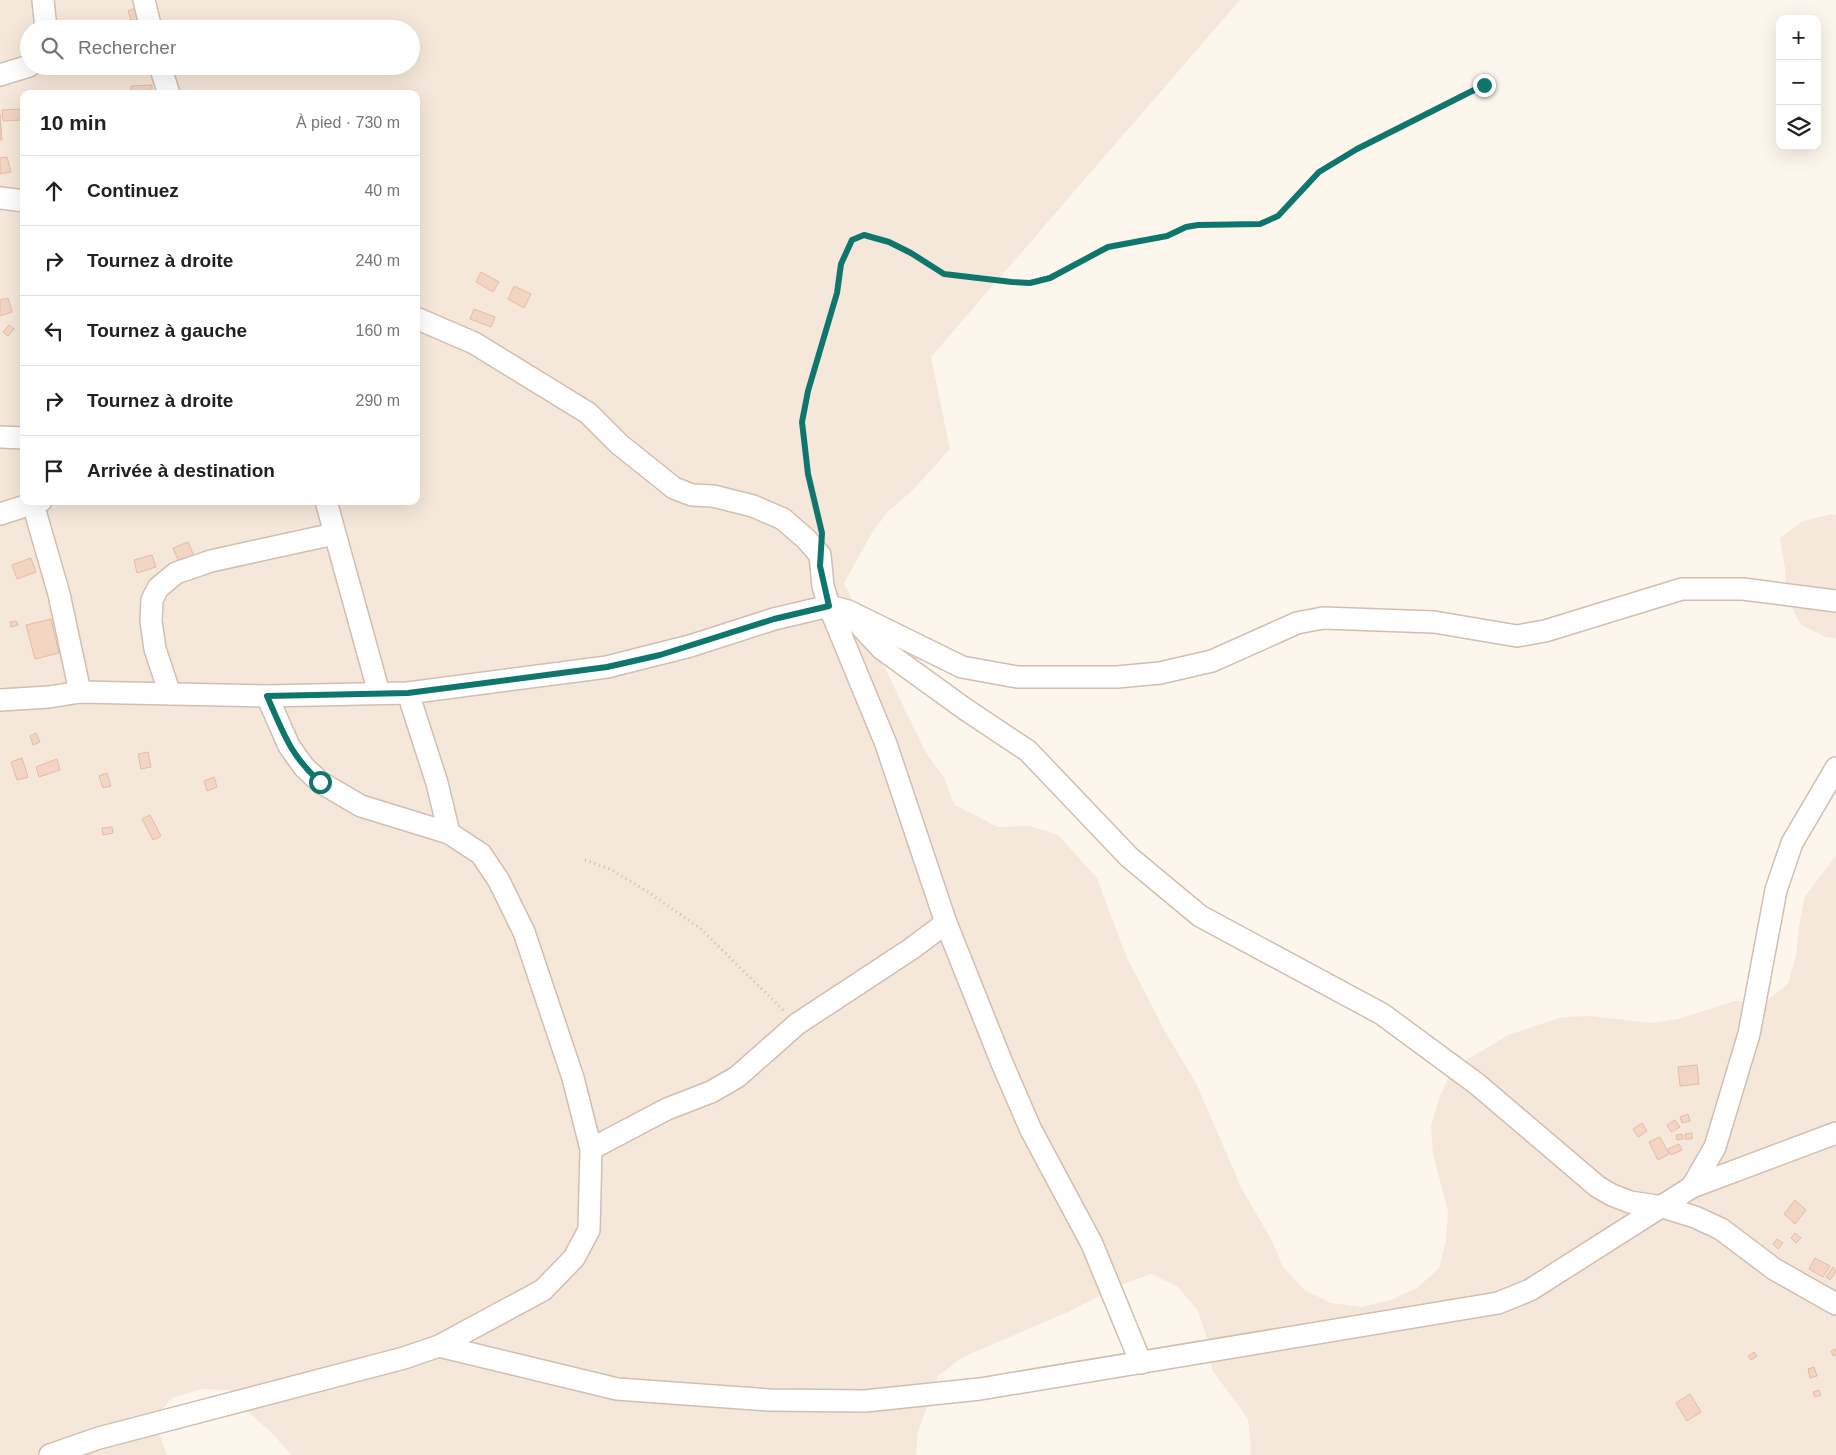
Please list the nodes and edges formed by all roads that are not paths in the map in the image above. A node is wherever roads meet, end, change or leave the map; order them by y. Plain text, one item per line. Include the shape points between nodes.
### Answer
1 (43, 0) edge
2 (144, 0) edge
3 (45, 20) edge
4 (149, 20) edge
5 (20, 69) edge
6 (0, 75) edge
7 (163, 75) edge
8 (169, 90) edge
9 (0, 198) edge
10 (20, 200) edge
11 (420, 320) edge
12 (0, 437) edge
13 (20, 438) edge
14 (30, 505) edge
15 (37, 505) edge
16 (327, 505) edge
17 (0, 514) edge
18 (334, 534) junction
19 (1836, 601) edge
20 (838, 609) junction
21 (80, 692) junction
22 (379, 693) junction
23 (408, 693) junction
24 (170, 694) junction
25 (267, 696) junction
26 (0, 700) edge
27 (1836, 768) edge
28 (449, 833) junction
29 (946, 923) junction
30 (1836, 1133) edge
31 (591, 1149) junction
32 (1692, 1187) junction
33 (1663, 1206) junction
34 (1836, 1304) edge
35 (438, 1346) junction
36 (1141, 1363) junction
37 (50, 1455) edge

1 - 3 street
2 - 4 street
5 - 6 street
7 - 8 street
9 - 10 street
11 - 20 street via 474,343 588,413 619,444 674,488 692,495 713,496 753,506 782,520 806,538 820,555 823,586
12 - 13 street
14 - 17 street
15 - 21 street
16 - 18 street
18 - 22 street
18 - 24 street via 211,561 176,573 158,588 152,600 151,621 155,649
19 - 20 street via 1743,589 1682,590 1516,636 1434,622 1323,618 1297,623 1212,661 1160,673 1117,677 1017,677 962,667
20 - 23 street via 774,619 607,667
20 - 29 street
20 - 33 street via 882,649 1028,751 1129,857 1200,916 1382,1014 1477,1084 1598,1187 1630,1202
21 - 24 street
21 - 26 street via 49,698
22 - 23 street
22 - 25 street
23 - 28 street via 437,782
24 - 25 street
25 - 28 street via 289,746 320,782 362,806
27 - 32 street via 1792,843 1776,890 1749,1034 1715,1147
28 - 31 street via 481,854 500,881 524,932 573,1078
29 - 31 street via 797,1024 737,1076
29 - 36 street via 1031,1130 1092,1244
30 - 32 street
31 - 35 street via 589,1230 574,1258 543,1290
32 - 33 street
33 - 34 street via 1721,1229 1774,1269
33 - 36 street via 1530,1290 1498,1303
35 - 36 street via 617,1389 769,1400 865,1401 980,1389
35 - 37 street via 404,1358 99,1438

